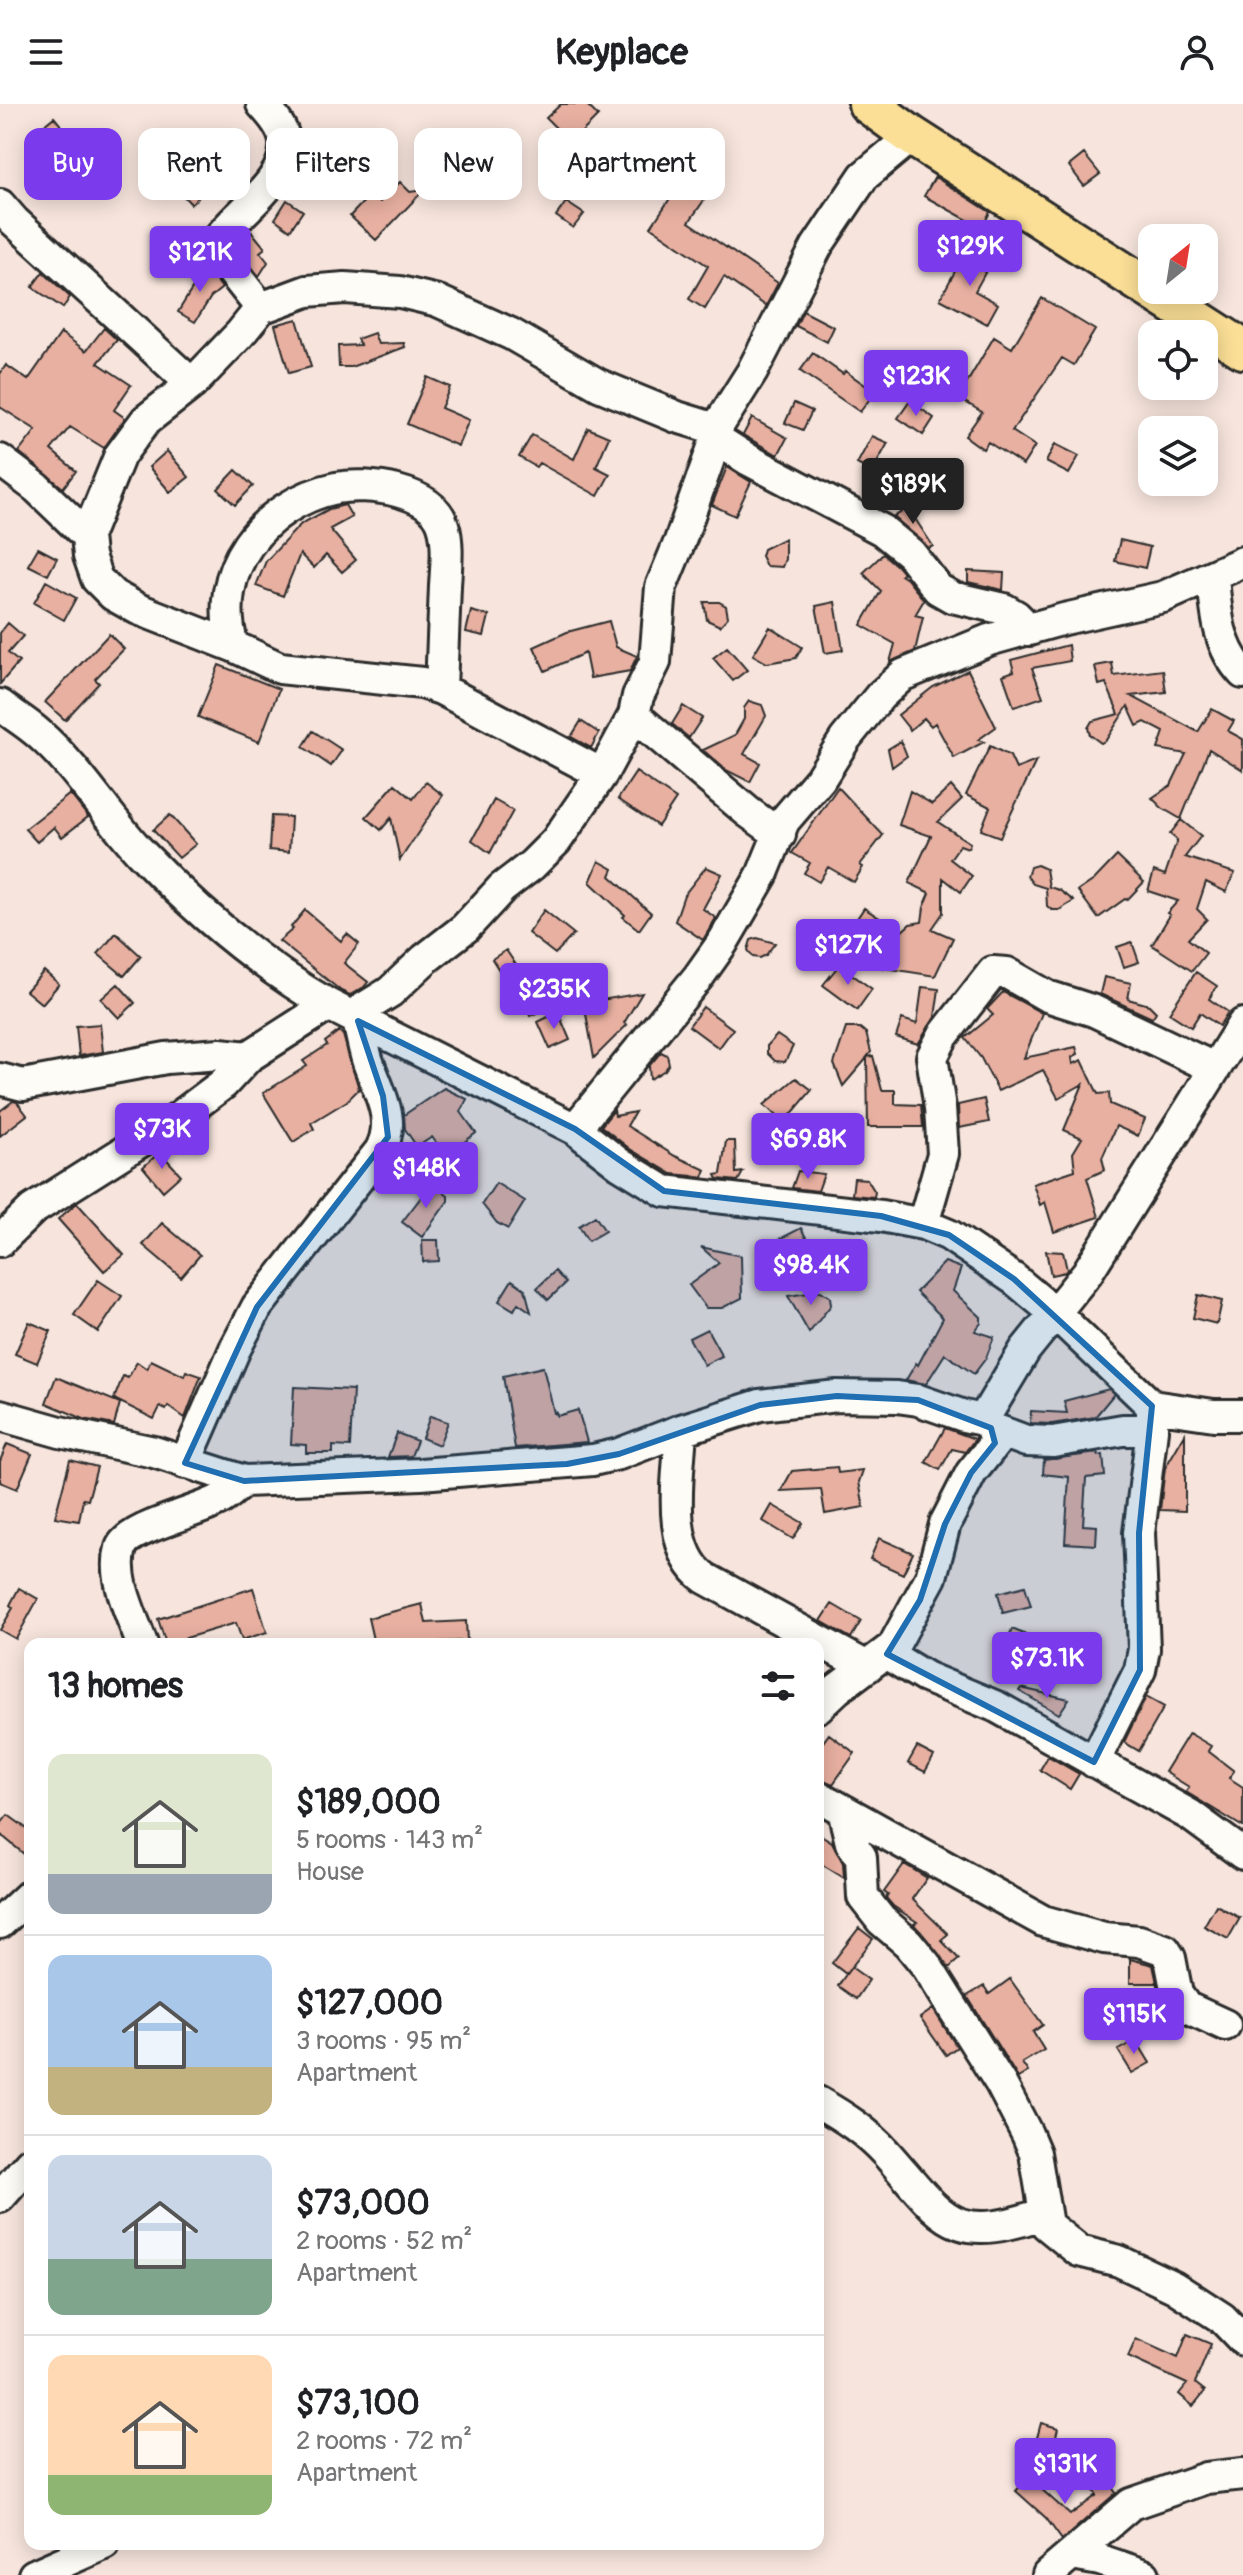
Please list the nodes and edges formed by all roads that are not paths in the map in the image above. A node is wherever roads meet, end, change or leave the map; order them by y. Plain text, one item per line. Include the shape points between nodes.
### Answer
1 (262, 104) edge
2 (868, 104) edge
3 (912, 136) junction
4 (0, 205) edge
5 (261, 308) junction
6 (1243, 349) edge
7 (192, 384) junction
8 (716, 434) junction
9 (0, 460) edge
10 (87, 536) junction
11 (1243, 562) edge
12 (1213, 577) junction
13 (1030, 630) junction
14 (233, 646) junction
15 (1243, 673) edge
16 (441, 689) junction
17 (0, 705) edge
18 (634, 715) junction
19 (602, 774) junction
20 (780, 835) junction
21 (346, 1014) junction
22 (1243, 1024) edge
23 (248, 1057) junction
24 (1226, 1066) edge
25 (0, 1079) edge
26 (575, 1129) junction
27 (923, 1224) junction
28 (0, 1241) edge
29 (1056, 1314) junction
30 (1243, 1415) edge
31 (1152, 1418) junction
32 (2, 1423) edge
33 (987, 1424) junction
34 (681, 1430) junction
35 (185, 1463) junction
36 (244, 1481) junction
37 (140, 1638) edge
38 (877, 1660) junction
39 (824, 1702) edge
40 (1094, 1762) junction
41 (830, 1803) edge
42 (1243, 1854) edge
43 (1225, 2025) dead end
44 (824, 2106) edge
45 (24, 2170) edge
46 (0, 2197) edge
47 (1045, 2213) junction
48 (1243, 2340) edge
49 (1243, 2474) edge
50 (90, 2550) edge
51 (1072, 2555) junction
52 (34, 2575) edge
53 (1048, 2575) edge
54 (1144, 2575) edge

1 - 5 street via 285,142 282,160 268,185 215,243
2 - 3 main road
3 - 6 main road
3 - 8 street via 864,176 832,223
4 - 7 street
5 - 7 street
5 - 8 street via 307,291 345,288 438,301 511,334 599,385
7 - 10 street via 146,420 120,455
8 - 13 street via 749,460 882,530 910,553 938,589 1004,609
8 - 18 street via 661,587 655,662
9 - 10 street
10 - 14 street via 97,579 113,595
11 - 12 street
12 - 13 street via 1163,597
12 - 15 street via 1223,642
13 - 20 street via 989,640 903,675 845,739 784,821
14 - 16 street via 280,668
14 - 16 street via 227,625 229,586 250,539 298,503 337,488 398,491 436,509 444,527
16 - 19 street
17 - 21 street via 39,734 142,855 216,925 297,986
18 - 19 street
18 - 20 street
19 - 21 street via 556,841 465,928 390,992
20 - 26 street via 723,942
21 - 23 street
21 - 26 street
21 - 35 street via 383,1096 388,1137 257,1307
22 - 24 street
23 - 25 street via 166,1058 23,1085
23 - 28 street via 203,1101 32,1210
24 - 27 street via 1047,996 1007,973 993,972 932,1057 943,1154
24 - 29 street
26 - 27 street via 664,1191
27 - 29 street via 982,1255
29 - 31 street
29 - 33 street via 1025,1350
30 - 31 street
31 - 33 street via 1123,1430 1053,1442 1026,1441
31 - 40 street via 1139,1533 1144,1649 1140,1670
32 - 35 street via 154,1452
33 - 34 street via 918,1400 837,1396 760,1405
33 - 38 street via 995,1443 971,1473 945,1524 920,1600 893,1647
34 - 36 street via 619,1454 567,1464
34 - 38 street via 678,1529 691,1567
35 - 36 street
36 - 37 street via 219,1500 138,1533 121,1547 120,1574
38 - 39 street
38 - 40 street via 997,1707
40 - 42 street via 1190,1815
41 - 43 street via 1043,1921 1165,1950 1186,2007
41 - 47 street via 861,1857 863,1897 926,1965 1001,2084 1035,2153
44 - 47 street via 867,2134 933,2209 948,2218 987,2229
45 - 46 street
47 - 48 street via 1047,2225 1079,2251 1119,2261 1174,2287 1222,2318
49 - 51 street via 1206,2478 1131,2504
50 - 52 street
51 - 53 street
51 - 54 street

